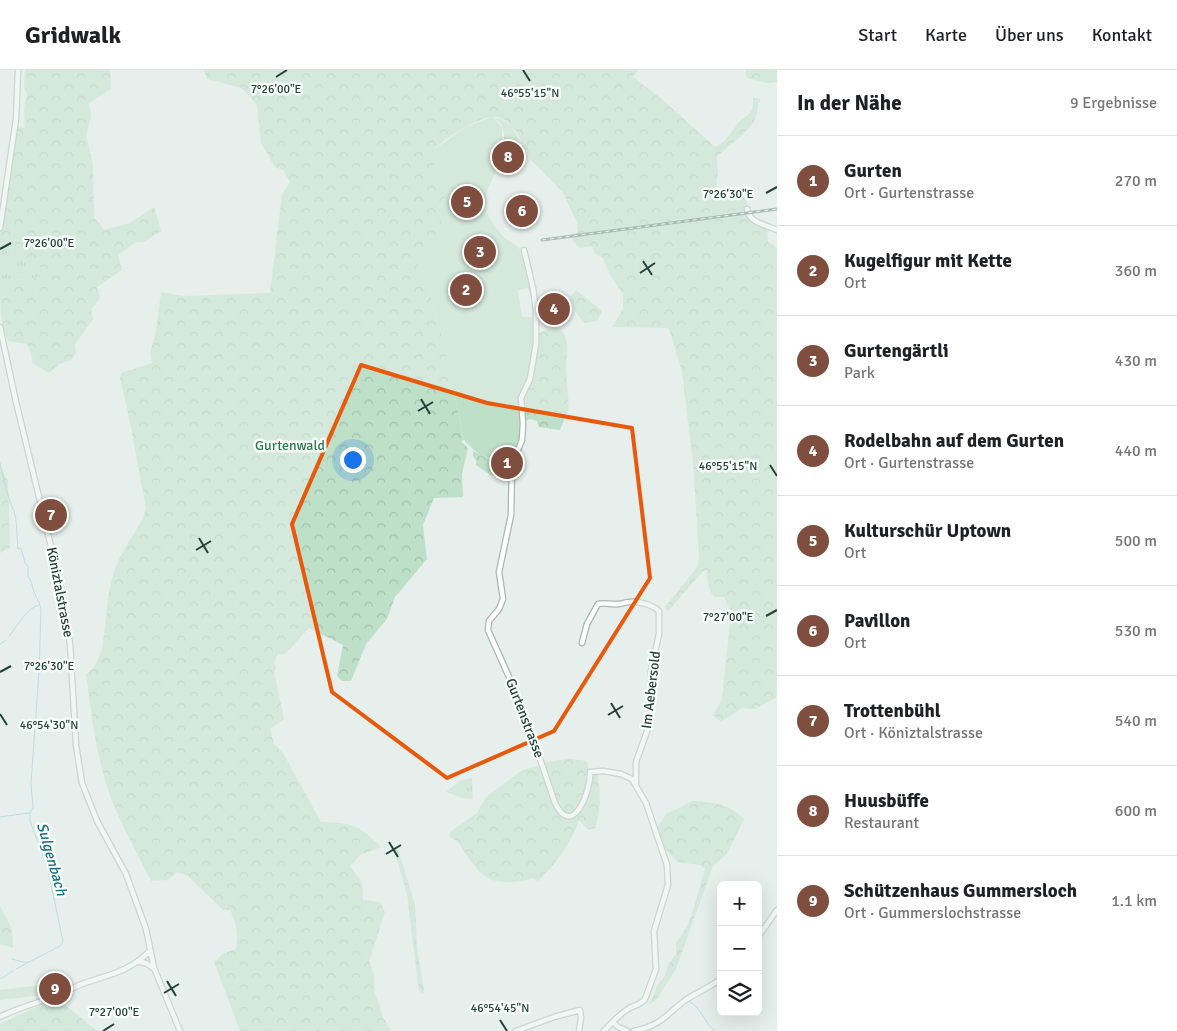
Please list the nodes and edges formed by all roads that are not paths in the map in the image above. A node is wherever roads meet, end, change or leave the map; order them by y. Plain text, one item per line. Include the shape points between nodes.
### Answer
1 (18, 70) edge
2 (747, 208) dead end
3 (0, 228) edge
4 (777, 230) edge
5 (524, 250) dead end
6 (0, 326) edge
7 (582, 643) dead end
8 (636, 786) junction
9 (777, 910) edge
10 (762, 931) edge
11 (150, 951) junction
12 (139, 962) junction
13 (154, 968) junction
14 (717, 982) edge
15 (0, 1017) edge
16 (613, 1022) junction
17 (180, 1031) edge
18 (516, 1031) edge
19 (579, 1031) edge
20 (604, 1031) edge
21 (627, 1031) edge
22 (634, 1031) edge

1 - 3 street via 16,119
2 - 4 street via 752,219
5 - 8 street, Gurtenstrasse via 536,311 536,344 530,379 521,398 522,440 512,465 511,515 499,569 503,599 489,621 488,630 522,706 559,810 570,815 579,810 586,798 590,772 625,775
6 - 11 street, Köniztalstrasse via 62,592 70,644 76,745 82,783 96,821 126,874 146,929
7 - 8 street, Im Aebersold via 586,624 598,604 636,602 659,611 659,634 651,677 650,723 636,762
8 - 16 street, Gurtenstrasse via 649,810 667,865 669,882 654,931 656,969 645,999
9 - 10 street
11 - 12 street
11 - 13 street, Köniztalstrasse
12 - 13 street
12 - 15 street
13 - 17 street, Köniztalstrasse
14 - 22 street via 687,999 658,1023
16 - 20 street, Gurtenstrasse
16 - 21 street
18 - 19 street via 580,1010

